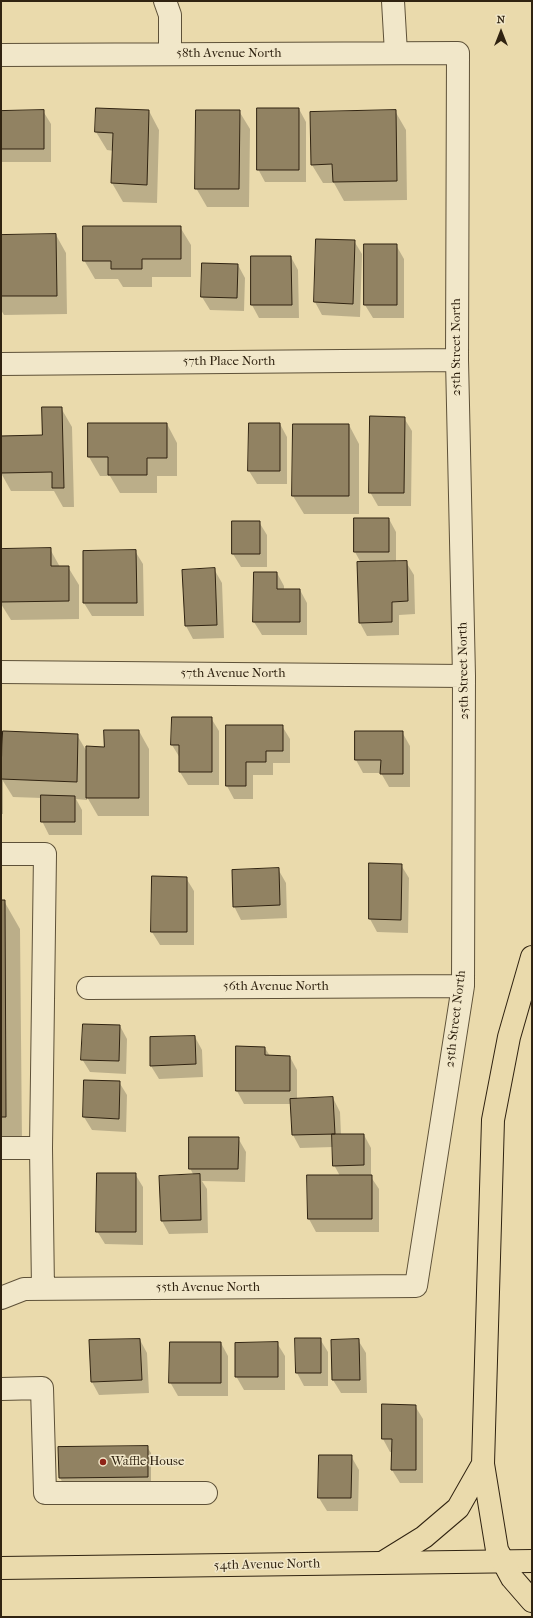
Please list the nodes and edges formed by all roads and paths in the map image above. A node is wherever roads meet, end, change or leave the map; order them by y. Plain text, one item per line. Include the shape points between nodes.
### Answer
1 (164, 1) edge
2 (393, 1) edge
3 (458, 52) joint
4 (396, 53) junction
5 (170, 54) junction
6 (1, 55) edge
7 (457, 360) junction
8 (1, 364) edge
9 (1, 672) edge
10 (464, 676) junction
11 (1, 854) edge
12 (532, 957) edge
13 (463, 986) junction
14 (88, 988) dead end
15 (1, 1148) edge
16 (41, 1148) junction
17 (416, 1286) joint
18 (43, 1289) junction
19 (1, 1298) edge
20 (1, 1389) edge
21 (483, 1464) junction
22 (206, 1493) dead end
23 (503, 1561) junction
24 (532, 1561) edge
25 (382, 1563) junction
26 (1, 1568) edge
27 (532, 1601) edge

1 - 5 street via 170,15
2 - 4 street
3 - 4 street, 58th Avenue North
3 - 7 street, 25th Street North
4 - 5 street, 58th Avenue North
5 - 6 street, 58th Avenue North
7 - 8 street, 57th Place North
7 - 10 street, 25th Street North
9 - 10 street, 57th Avenue North
10 - 13 street, 25th Street North
11 - 16 street via 45,854
12 - 21 main road via 509,1037 493,1120
13 - 14 street, 56th Avenue North
13 - 17 street, 25th Street North
15 - 16 street
16 - 18 street
17 - 18 street, 55th Avenue North
18 - 19 street, 55th Avenue North via 24,1289
20 - 22 street via 42,1388 46,1493
21 - 23 main road via 497,1550
21 - 25 main road via 458,1508 424,1537
23 - 24 main road, 54th Avenue North
23 - 25 main road, 54th Avenue North
23 - 27 main road via 512,1578
25 - 26 main road, 54th Avenue North

